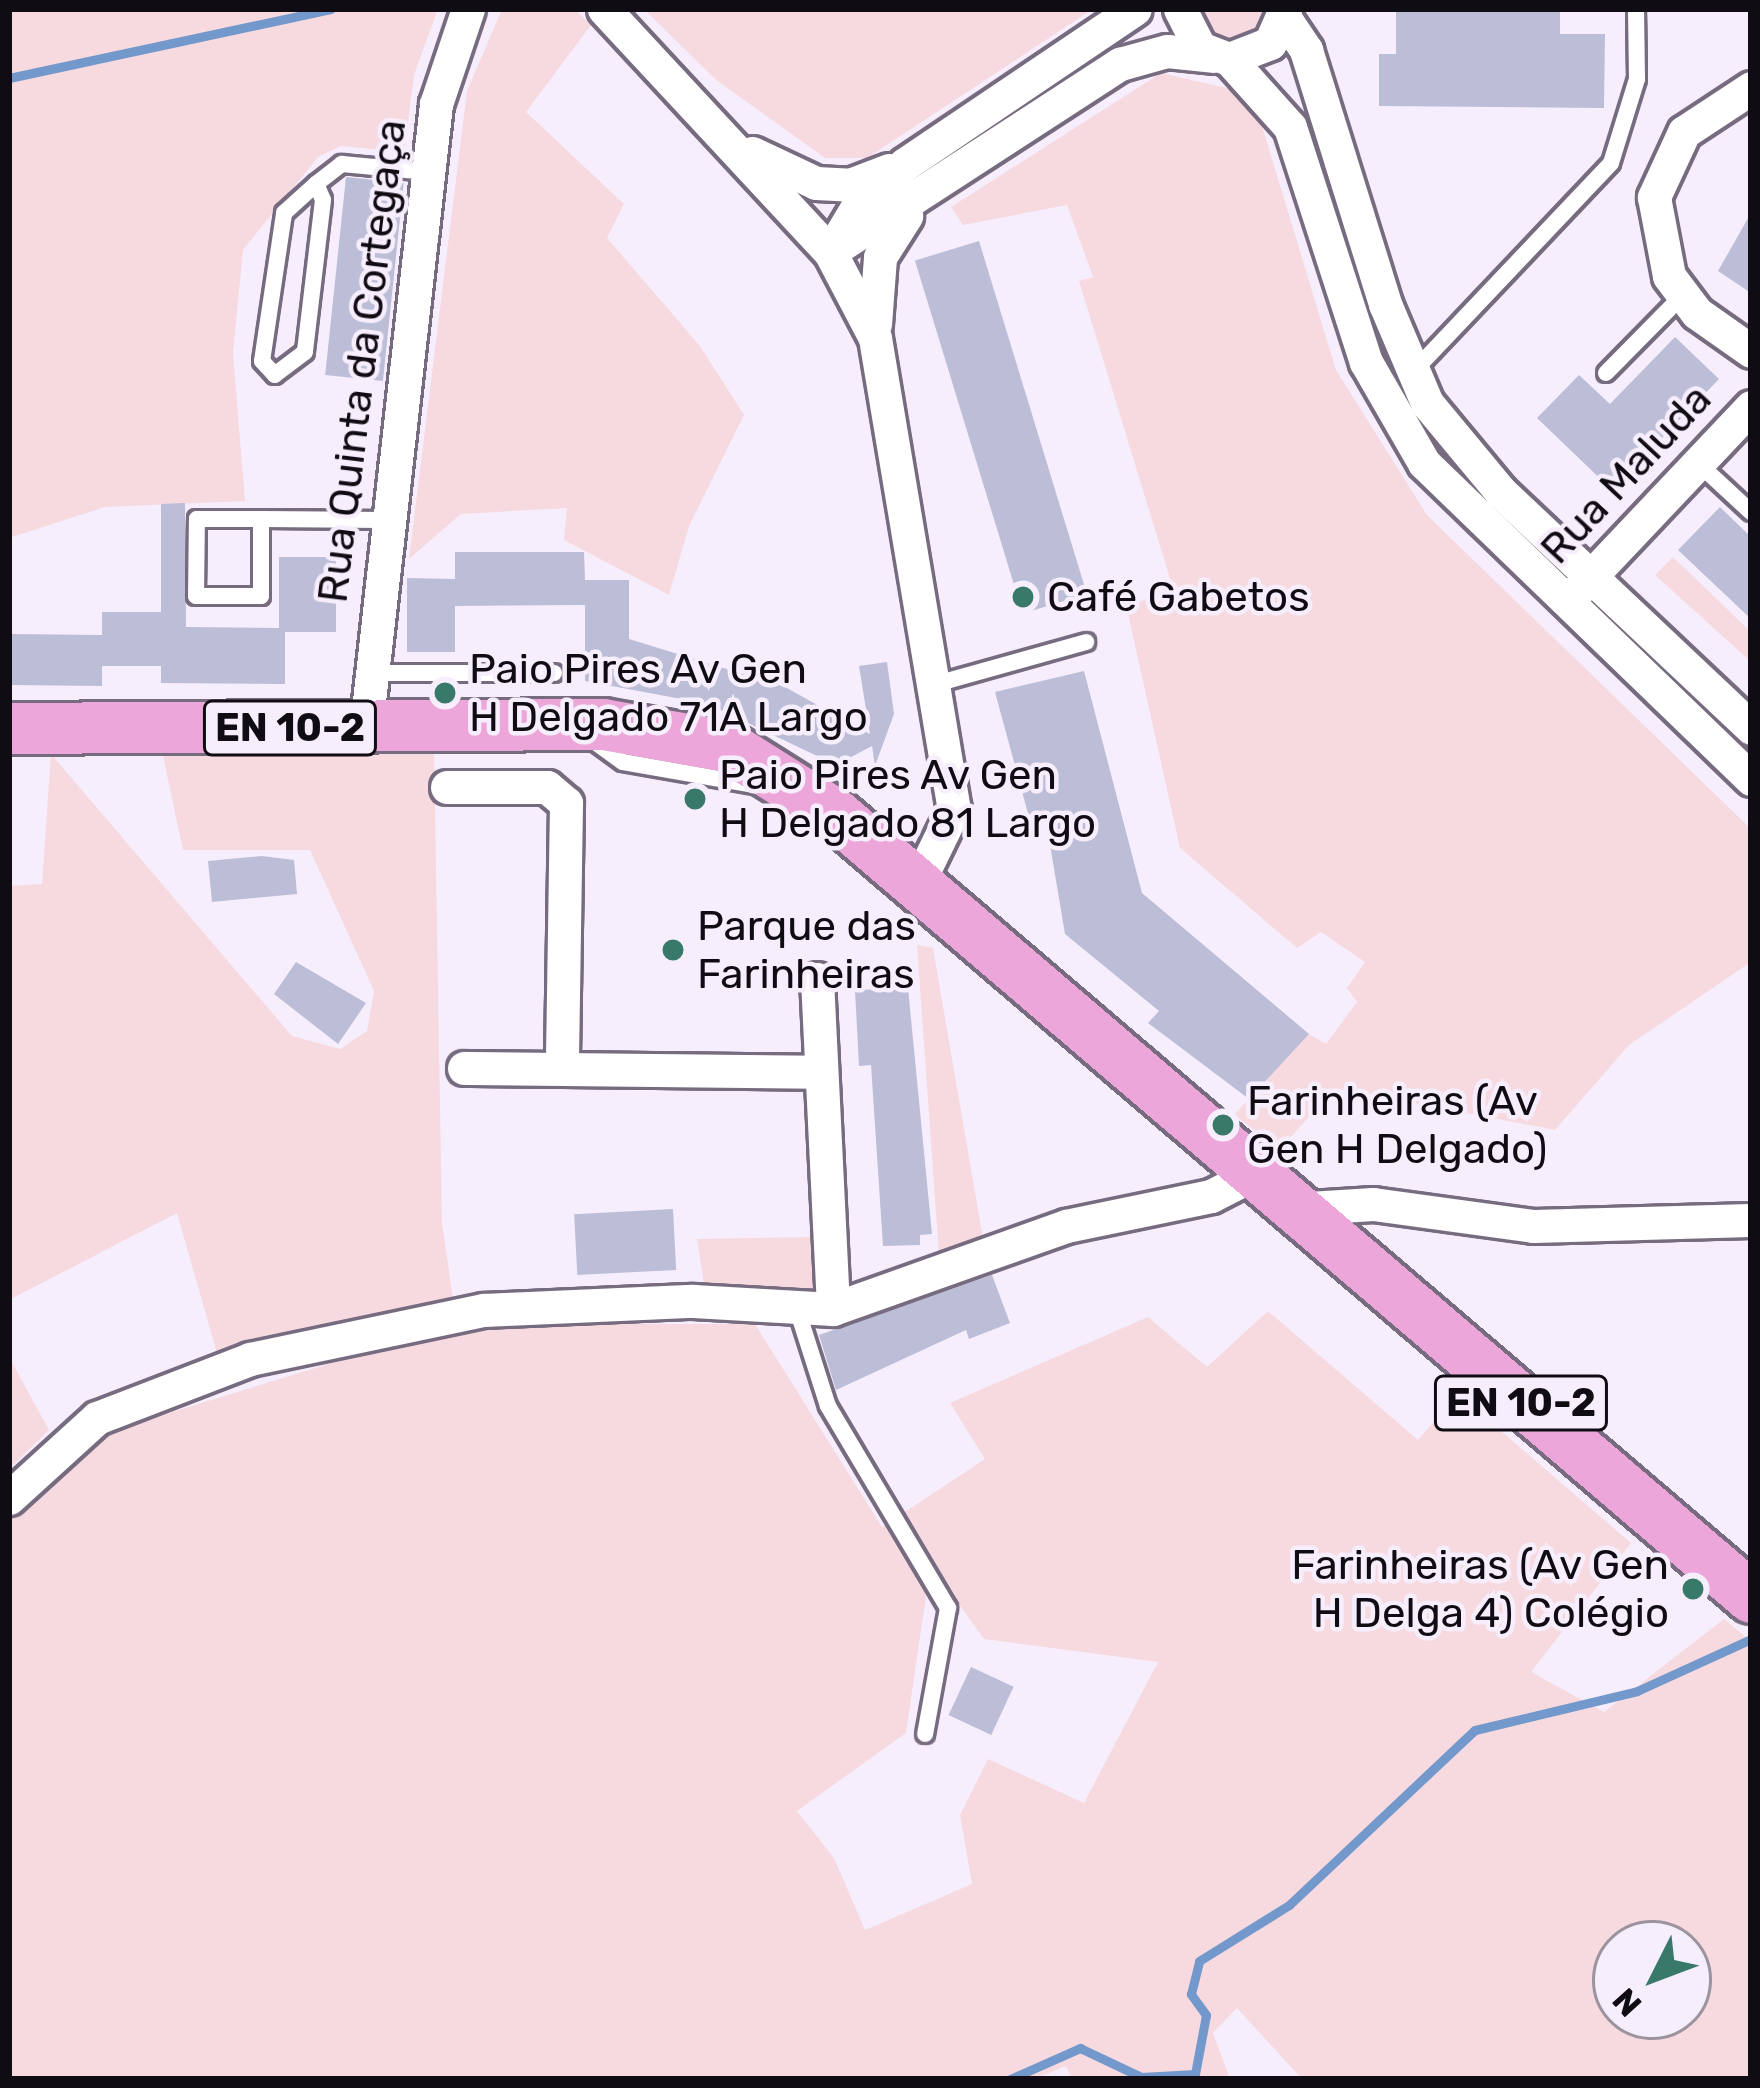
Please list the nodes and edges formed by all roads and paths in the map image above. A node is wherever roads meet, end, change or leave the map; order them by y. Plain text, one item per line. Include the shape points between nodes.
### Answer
1 (468, 9) edge
2 (604, 9) edge
3 (1135, 9) edge
4 (1180, 9) edge
5 (1636, 9) edge
6 (1285, 12) edge
7 (1221, 58) junction
8 (1751, 88) edge
9 (734, 145) junction
10 (905, 164) junction
11 (428, 172) junction
12 (316, 184) junction
13 (925, 195) junction
14 (830, 252) junction
15 (1682, 296) junction
16 (874, 338) junction
17 (1751, 351) edge
18 (1412, 373) junction
19 (1606, 373) dead end
20 (1751, 407) edge
21 (1698, 463) junction
22 (1751, 512) edge
23 (260, 519) junction
24 (386, 520) junction
25 (1590, 577) junction
26 (1565, 603) junction
27 (1086, 642) dead end
28 (372, 673) junction
29 (554, 673) dead end
30 (936, 684) junction
31 (9, 728) edge
32 (366, 728) junction
33 (1751, 728) edge
34 (1751, 779) edge
35 (447, 788) dead end
36 (917, 885) junction
37 (817, 980) dead end
38 (464, 1068) dead end
39 (562, 1068) junction
40 (821, 1072) junction
41 (1252, 1175) junction
42 (1291, 1209) junction
43 (1751, 1220) edge
44 (797, 1309) junction
45 (833, 1309) junction
46 (9, 1498) edge
47 (1751, 1598) edge
48 (925, 1734) dead end

1 - 11 street, Rua Quinta da Cortegaça via 442,74
2 - 9 street
3 - 10 street
4 - 7 street via 1189,37
5 - 18 lane via 1637,79 1611,163
6 - 7 street via 1270,44
6 - 18 street via 1306,50
7 - 13 street via 1167,51 1120,64
7 - 26 street via 1290,127 1389,409 1463,506
8 - 15 street via 1705,111 1663,162 1656,233
9 - 10 street via 816,183 850,184
9 - 14 street
10 - 14 street via 857,207
11 - 12 lane via 352,163
11 - 24 street, Rua Quinta da Cortegaça
12 - 12 lane via 277,227 262,361 275,375 304,352 323,200
13 - 14 street
13 - 16 street via 880,257
14 - 16 street
15 - 17 street
15 - 19 lane
16 - 30 street
18 - 25 street via 1468,457
20 - 21 street, Rua Maluda
21 - 22 lane
21 - 25 street, Rua Maluda
23 - 23 lane via 197,518 196,596 260,596
23 - 24 lane
24 - 28 street, Rua Quinta da Cortegaça
25 - 26 street, Rua Maluda
25 - 33 street
26 - 34 street
27 - 30 lane
28 - 29 lane
28 - 32 street, Rua Quinta da Cortegaça
30 - 36 street via 953,808
31 - 32 main road, EN 10-2
32 - 36 main road, EN 10-2 via 669,729 728,746 801,788
35 - 39 street via 547,787 566,803
36 - 41 main road, EN 10-2
37 - 40 street
38 - 39 street
39 - 40 street
40 - 45 street
41 - 42 main road, EN 10-2
41 - 45 street via 1210,1196 1066,1226
42 - 43 street via 1373,1204 1556,1226
42 - 47 main road, EN 10-2
44 - 45 street
44 - 46 street via 693,1301 483,1310 250,1359 97,1418
44 - 48 lane via 828,1406 948,1608

